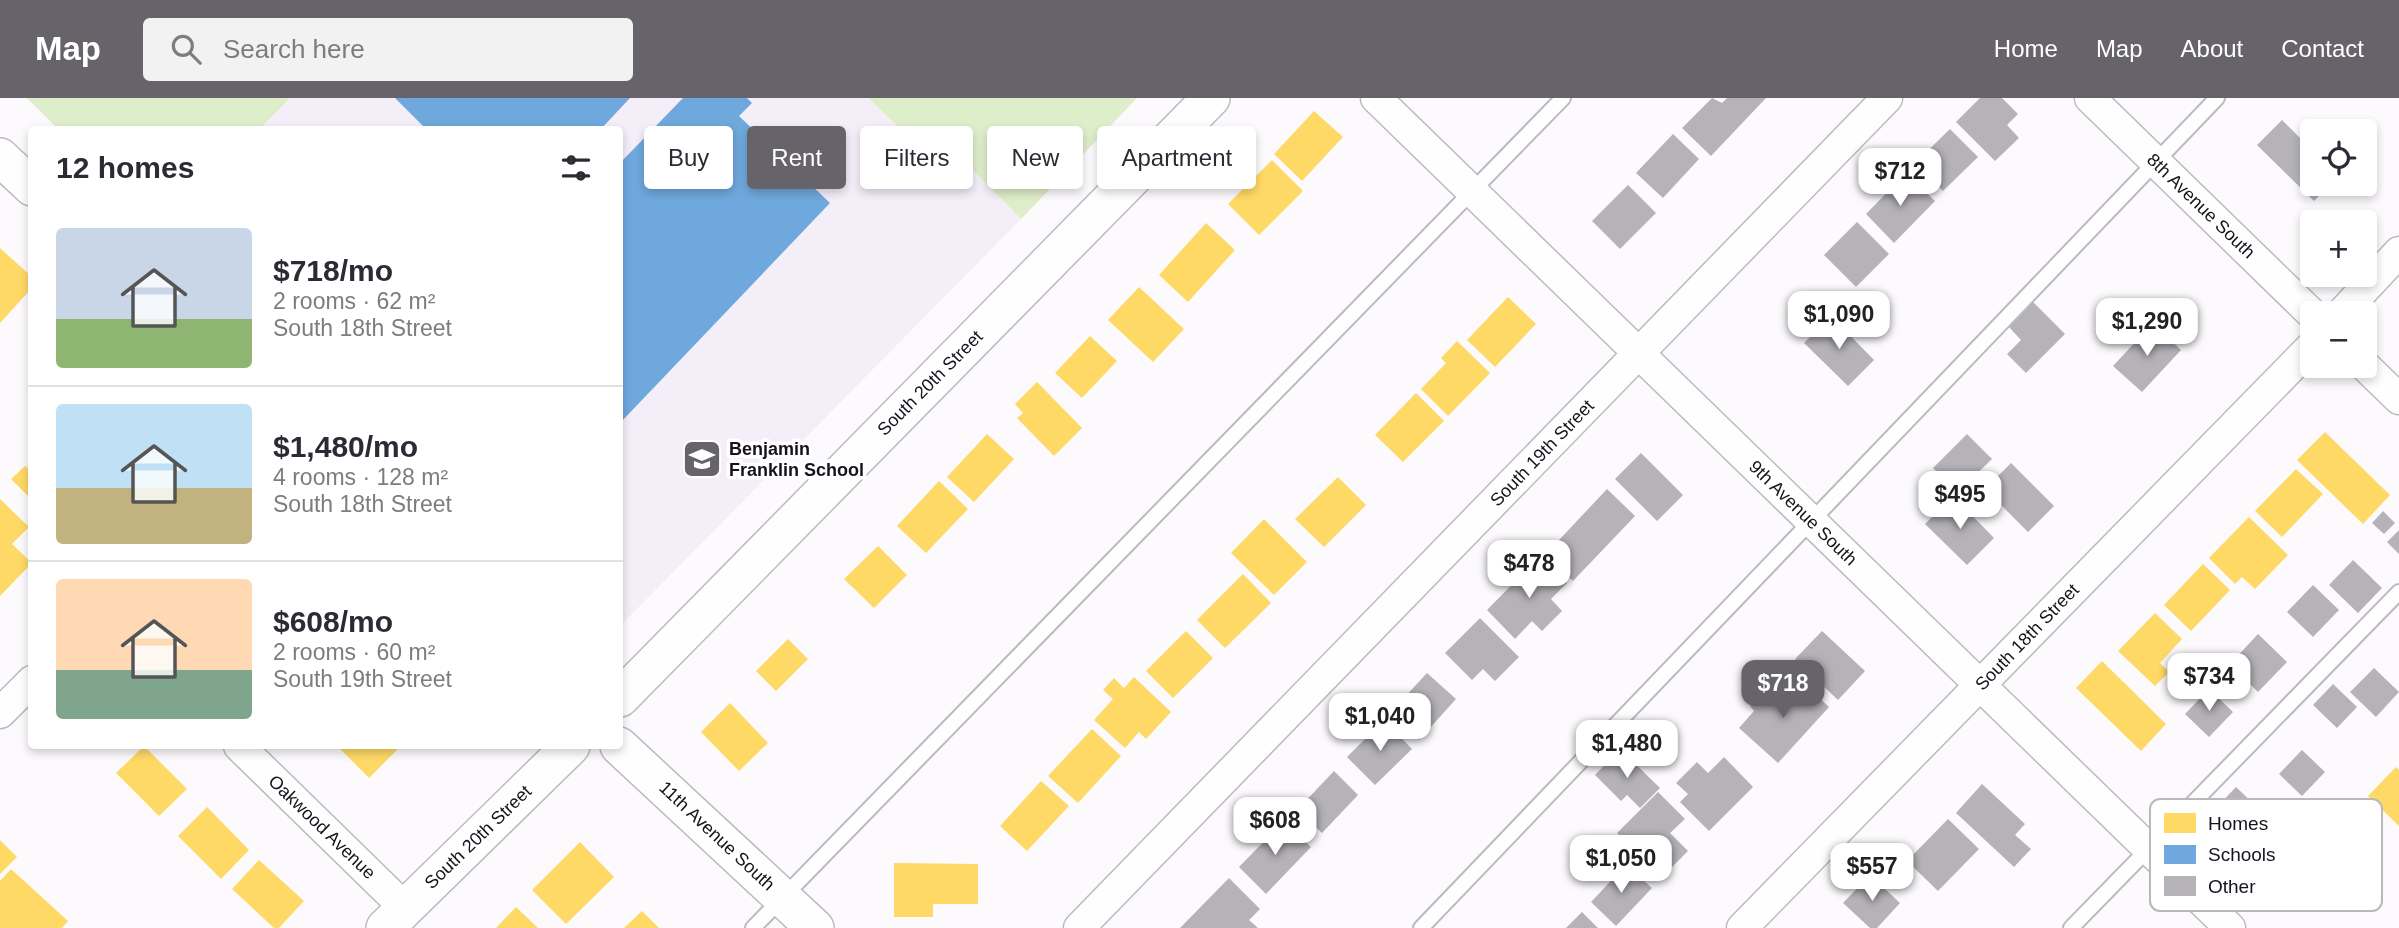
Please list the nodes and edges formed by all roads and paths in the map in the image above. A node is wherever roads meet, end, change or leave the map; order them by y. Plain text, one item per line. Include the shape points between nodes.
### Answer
1 (1211, 98) edge
2 (1376, 98) edge
3 (1563, 98) edge
4 (1887, 98) edge
5 (2090, 98) edge
6 (2217, 98) edge
7 (0, 157) edge
8 (2155, 161) junction
9 (28, 183) edge
10 (1471, 192) junction
11 (2399, 251) edge
12 (2353, 301) edge
13 (2300, 302) edge
14 (1638, 354) junction
15 (2300, 358) edge
16 (2377, 378) edge
17 (2399, 399) edge
18 (1811, 522) junction
19 (2399, 592) edge
20 (28, 685) edge
21 (1980, 685) junction
22 (623, 695) edge
23 (0, 713) edge
24 (242, 749) edge
25 (568, 749) edge
26 (622, 749) edge
27 (2196, 799) edge
28 (2148, 848) joint
29 (783, 897) junction
30 (2213, 911) edge
31 (395, 918) edge
32 (753, 928) edge
33 (815, 928) edge
34 (1079, 928) edge
35 (1421, 928) edge
36 (1742, 928) edge
37 (2071, 928) edge
38 (2230, 928) edge

1 - 22 street, South 20th Street
2 - 10 street, 9th Avenue South
3 - 10 lane
4 - 14 street, South 19th Street
5 - 8 street, 8th Avenue South
6 - 8 lane
7 - 9 street
8 - 13 street, 8th Avenue South
8 - 18 lane
10 - 14 street, 9th Avenue South
10 - 29 lane
11 - 12 street
14 - 18 street, 9th Avenue South
14 - 34 street, South 19th Street
15 - 21 street, South 18th Street
16 - 17 street
18 - 21 street, 9th Avenue South
18 - 35 lane
19 - 27 lane
20 - 23 street
21 - 28 street, 9th Avenue South
21 - 36 street, South 18th Street
24 - 31 street, Oakwood Avenue
25 - 31 street, South 20th Street
26 - 29 street, 11th Avenue South
28 - 37 lane
29 - 32 lane
29 - 33 street, 11th Avenue South
30 - 38 street, 9th Avenue South

